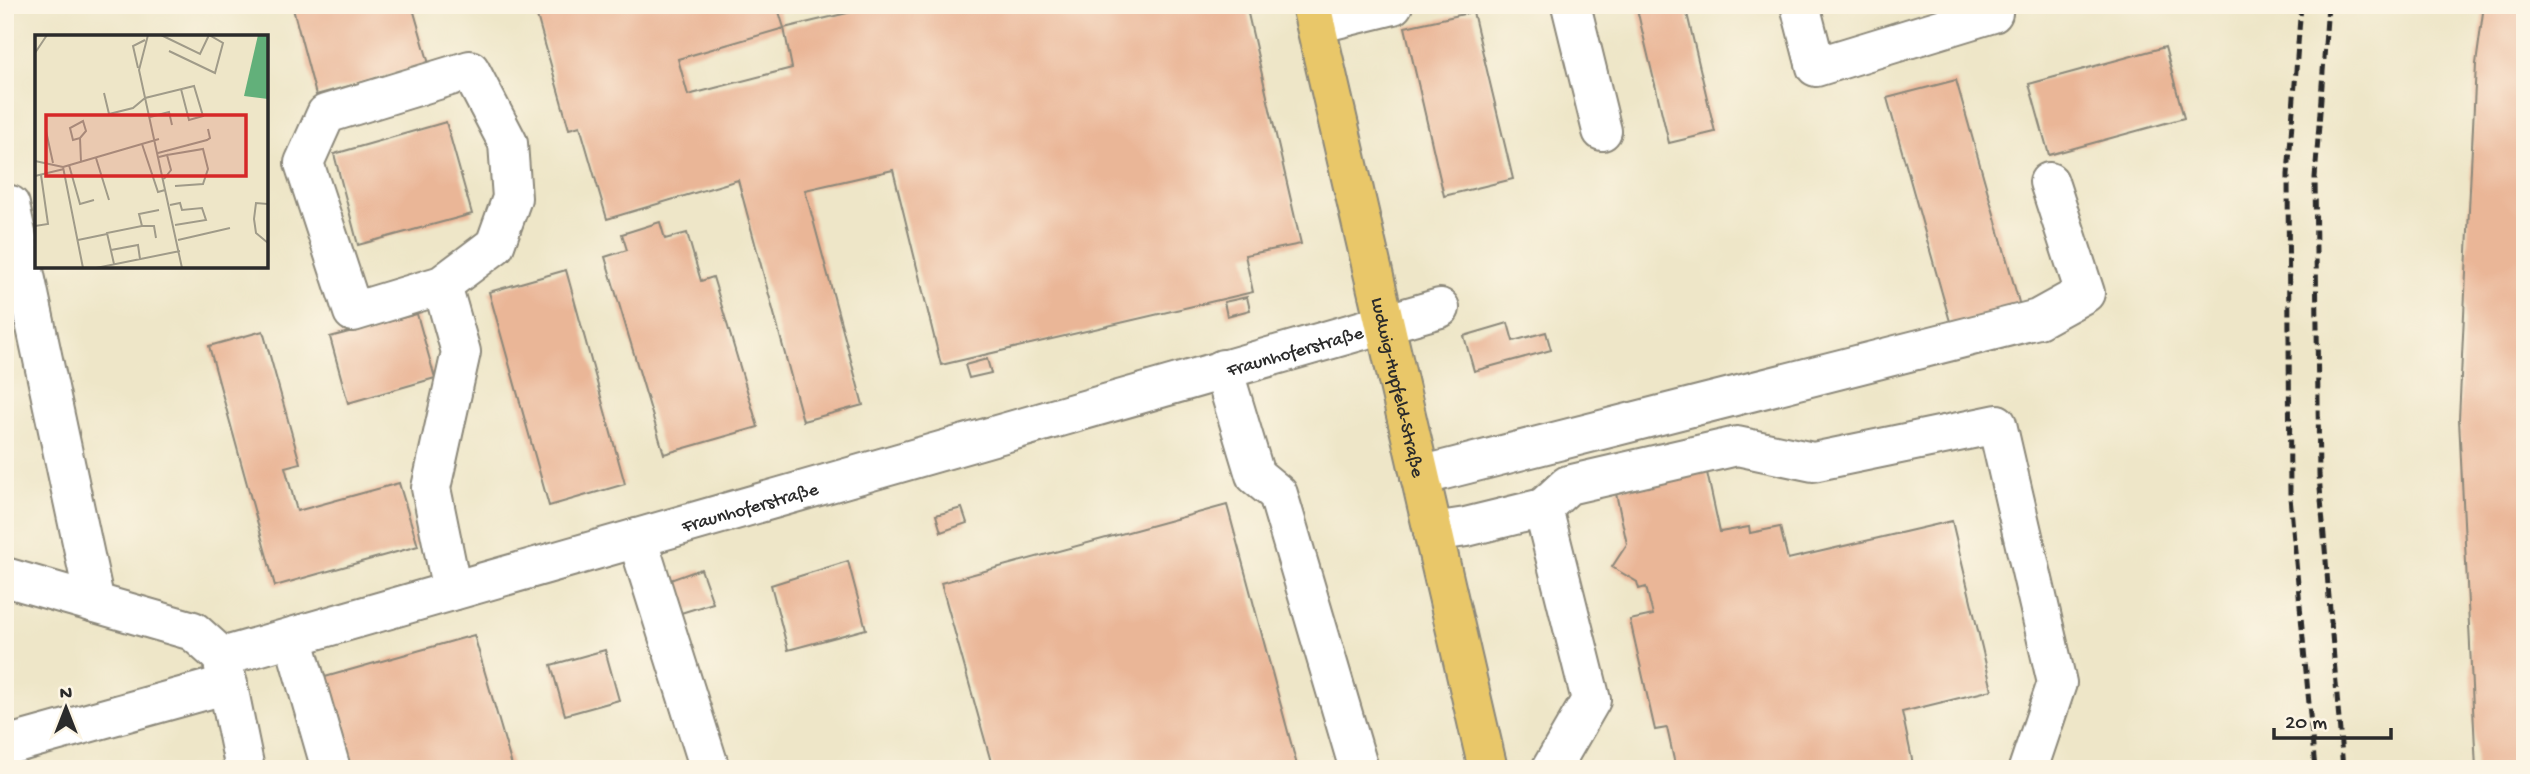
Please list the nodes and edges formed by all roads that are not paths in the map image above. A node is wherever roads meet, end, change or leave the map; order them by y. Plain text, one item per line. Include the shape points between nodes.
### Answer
1 (1393, 5) edge
2 (1571, 5) edge
3 (1800, 5) edge
4 (1991, 5) edge
5 (1314, 15) edge
6 (1602, 131) dead end
7 (2049, 183) dead end
8 (10, 205) dead end
9 (442, 285) junction
10 (1440, 308) dead end
11 (1385, 322) junction
12 (1223, 369) junction
13 (1420, 476) junction
14 (1543, 508) junction
15 (1433, 533) junction
16 (637, 538) junction
17 (5, 577) edge
18 (452, 592) junction
19 (95, 603) junction
20 (293, 637) junction
21 (225, 670) junction
22 (5, 746) edge
23 (245, 769) edge
24 (331, 769) edge
25 (710, 769) edge
26 (1359, 769) edge
27 (1488, 769) edge
28 (1551, 769) edge
29 (2028, 769) edge

1 - 5 lane
2 - 6 lane
3 - 4 lane via 1816,67 1993,13
5 - 11 main road, Ludwig-Hupfeld-Straße
7 - 13 lane via 2085,293 2038,319
8 - 19 lane
9 - 9 lane via 495,245 512,198 508,143 470,70 326,114 304,163 353,312
9 - 18 lane via 461,352 430,488
10 - 11 lane, Fraunhoferstraße
11 - 12 lane, Fraunhoferstraße
11 - 13 main road, Ludwig-Hupfeld-Straße
12 - 16 lane, Fraunhoferstraße
12 - 26 lane via 1255,475 1278,494
13 - 15 main road, Ludwig-Hupfeld-Straße
14 - 15 lane
14 - 28 lane via 1591,700
14 - 29 lane via 1568,485 1737,446 1813,462 1997,424 2057,683
15 - 27 main road, Ludwig-Hupfeld-Straße
16 - 18 lane, Fraunhoferstraße
16 - 25 lane
17 - 19 lane
18 - 20 lane, Fraunhoferstraße
19 - 21 lane via 192,631
20 - 21 lane, Fraunhoferstraße
20 - 24 lane
21 - 22 lane, Fraunhoferstraße
21 - 23 lane

